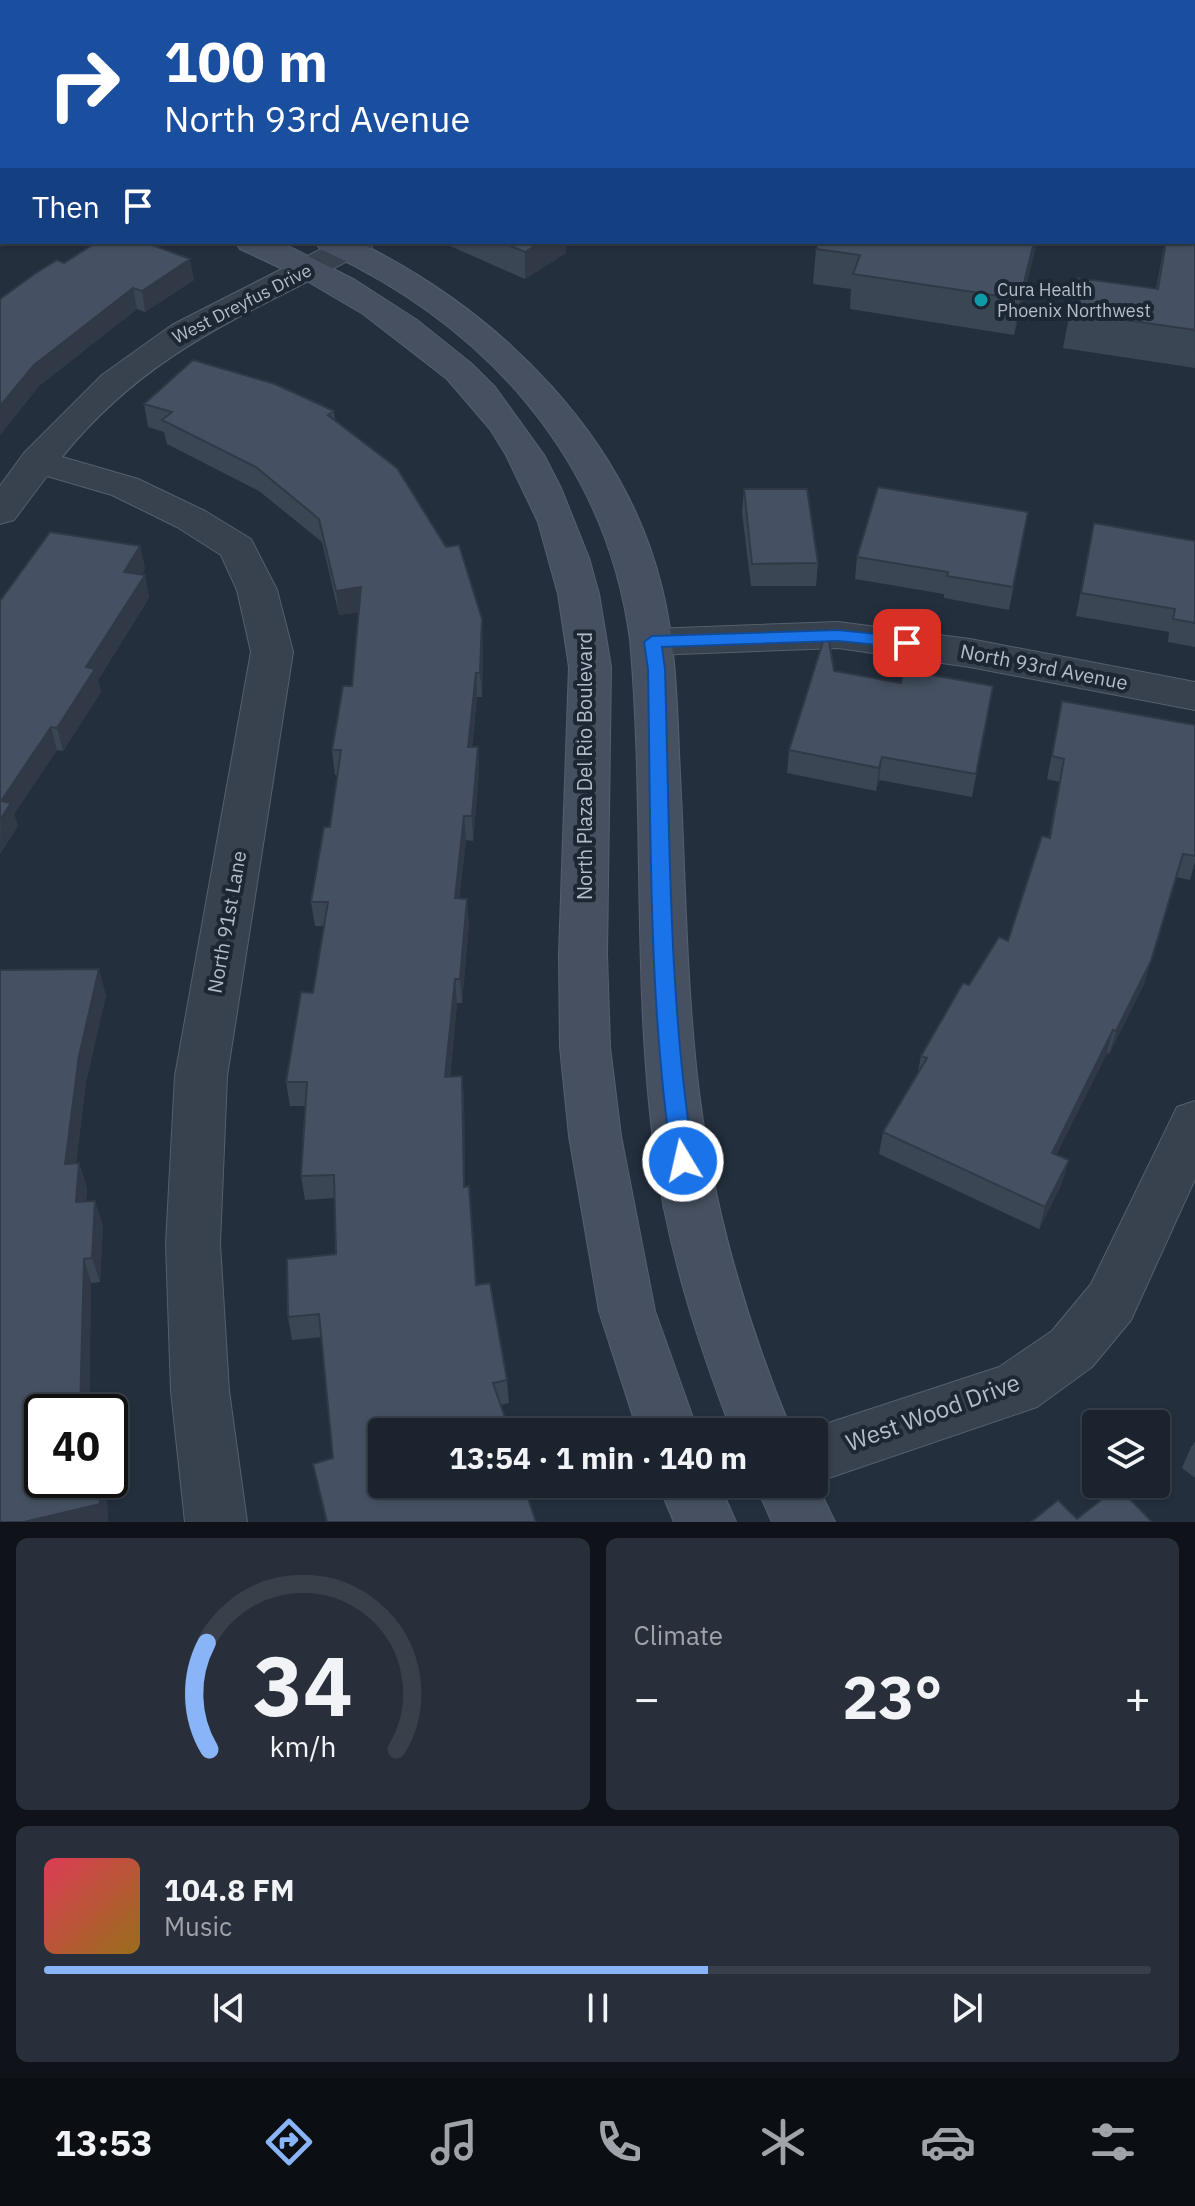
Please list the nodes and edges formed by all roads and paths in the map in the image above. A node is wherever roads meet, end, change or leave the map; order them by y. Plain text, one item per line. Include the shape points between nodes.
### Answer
1 (270, 244) edge
2 (336, 251) edge
3 (568, 428) junction
4 (515, 441) junction
5 (37, 461) junction
6 (0, 512) edge
7 (652, 642) junction
8 (1195, 696) edge
9 (1195, 1122) edge
10 (663, 1418) edge
11 (757, 1418) edge
12 (828, 1450) edge
13 (792, 1498) edge
14 (216, 1522) edge
15 (804, 1522) edge

1 - 2 street, North Plaza Del Rio Boulevard
2 - 3 street, North Plaza Del Rio Boulevard via 453,313 526,380
2 - 4 street, North Plaza Del Rio Boulevard via 381,311 481,393
2 - 5 street, West Dreyfus Drive via 159,347 92,402
3 - 4 street
3 - 7 street, North Plaza Del Rio Boulevard via 606,493 634,557
4 - 10 street, North Plaza Del Rio Boulevard via 563,537 585,619 590,667 585,1047 595,1136 627,1311
5 - 6 street, West Dreyfus Drive
5 - 14 street, North 91st Lane via 125,487 237,548 257,590 272,652 201,1076 193,1244 200,1391
7 - 8 street, North 93rd Avenue via 838,635 970,653
7 - 11 street, North Plaza Del Rio Boulevard via 663,948 675,1109 691,1212 715,1302
9 - 12 street, West Wood Drive via 1111,1302 1072,1349 1016,1388
13 - 15 street

